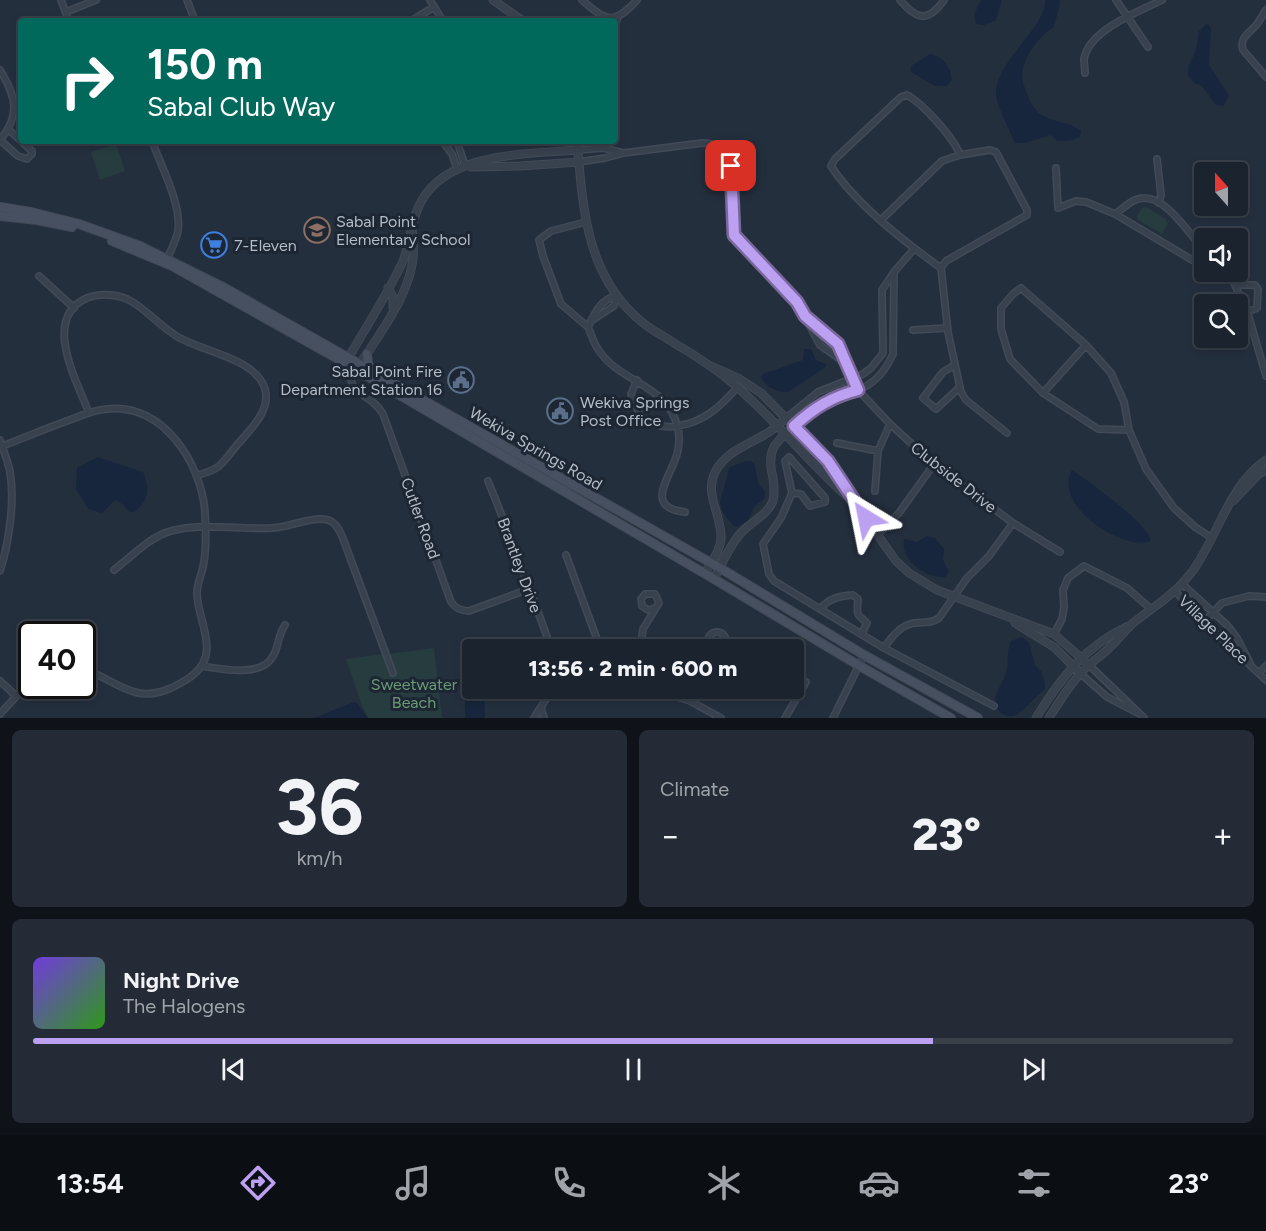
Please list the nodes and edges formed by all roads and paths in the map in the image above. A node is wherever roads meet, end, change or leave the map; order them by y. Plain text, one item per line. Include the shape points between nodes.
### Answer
1 (61, 0) edge
2 (96, 0) edge
3 (187, 0) edge
4 (430, 0) edge
5 (493, 0) edge
6 (582, 0) edge
7 (637, 0) edge
8 (900, 0) edge
9 (944, 0) edge
10 (1116, 0) edge
11 (1162, 0) edge
12 (434, 7) junction
13 (1266, 10) edge
14 (66, 12) junction
15 (618, 16) joint
16 (68, 18) edge
17 (194, 18) edge
18 (416, 18) edge
19 (441, 18) edge
20 (519, 18) edge
21 (602, 18) edge
22 (1127, 18) junction
23 (1148, 47) dead end
24 (0, 70) edge
25 (1085, 74) dead end
26 (1266, 78) edge
27 (9, 130) junction
28 (18, 138) edge
29 (0, 140) edge
30 (24, 144) edge
31 (153, 144) edge
32 (444, 144) edge
33 (458, 144) edge
34 (577, 144) edge
35 (578, 150) junction
36 (624, 153) junction
37 (960, 155) junction
38 (1157, 159) dead end
39 (579, 162) junction
40 (465, 166) junction
41 (1056, 168) dead end
42 (457, 169) junction
43 (1159, 203) junction
44 (0, 207) edge
45 (1115, 214) junction
46 (0, 216) edge
47 (881, 220) junction
48 (586, 222) junction
49 (412, 227) junction
50 (1194, 237) edge
51 (915, 249) junction
52 (166, 260) junction
53 (1194, 261) edge
54 (941, 268) junction
55 (894, 272) junction
56 (39, 276) dead end
57 (1234, 282) edge
58 (1235, 285) junction
59 (388, 288) junction
60 (1239, 294) edge
61 (616, 296) junction
62 (74, 308) junction
63 (393, 312) junction
64 (1248, 312) edge
65 (1248, 315) edge
66 (805, 316) junction
67 (590, 324) junction
68 (947, 328) junction
69 (914, 330) dead end
70 (1086, 345) junction
71 (367, 354) junction
72 (349, 357) junction
73 (360, 363) junction
74 (956, 364) junction
75 (848, 365) junction
76 (350, 366) junction
77 (711, 366) junction
78 (371, 369) junction
79 (1266, 376) edge
80 (853, 379) junction
81 (637, 380) junction
82 (738, 387) junction
83 (960, 387) junction
84 (858, 390) junction
85 (1043, 393) junction
86 (437, 406) junction
87 (89, 412) junction
88 (431, 415) junction
89 (786, 418) junction
90 (890, 424) junction
91 (777, 426) junction
92 (794, 426) junction
93 (677, 427) junction
94 (1129, 430) junction
95 (1007, 433) dead end
96 (785, 434) junction
97 (496, 441) junction
98 (837, 443) dead end
99 (1, 444) edge
100 (491, 450) junction
101 (878, 451) junction
102 (1266, 460) edge
103 (934, 464) junction
104 (1266, 470) edge
105 (198, 475) junction
106 (488, 481) dead end
107 (875, 491) dead end
108 (792, 493) junction
109 (855, 503) junction
110 (1231, 503) junction
111 (686, 512) dead end
112 (1013, 523) junction
113 (206, 527) junction
114 (878, 534) junction
115 (1212, 538) junction
116 (1060, 552) dead end
117 (566, 555) dead end
118 (711, 563) junction
119 (720, 568) junction
120 (114, 570) dead end
121 (0, 571) edge
122 (705, 573) junction
123 (714, 579) junction
124 (1182, 584) junction
125 (529, 589) junction
126 (1175, 591) junction
127 (955, 597) junction
128 (1266, 597) edge
129 (655, 608) dead end
130 (820, 609) junction
131 (1151, 609) junction
132 (1214, 613) junction
133 (1003, 616) junction
134 (1204, 622) junction
135 (285, 625) dead end
136 (1130, 625) junction
137 (862, 633) junction
138 (1054, 634) junction
139 (548, 639) edge
140 (597, 639) edge
141 (640, 639) edge
142 (884, 648) junction
143 (864, 655) junction
144 (1081, 658) junction
145 (858, 665) junction
146 (1089, 665) junction
147 (202, 666) junction
148 (1072, 666) junction
149 (1266, 666) edge
150 (1252, 667) junction
151 (393, 673) dead end
152 (1258, 673) junction
153 (1081, 674) junction
154 (96, 675) edge
155 (1266, 680) edge
156 (0, 681) edge
157 (16, 696) joint
158 (547, 699) edge
159 (684, 699) edge
160 (796, 699) edge
161 (690, 701) joint
162 (994, 706) dead end
163 (541, 708) junction
164 (0, 714) edge
165 (1142, 716) edge
166 (534, 718) edge
167 (544, 718) edge
168 (721, 718) edge
169 (785, 718) edge
170 (833, 718) edge
171 (951, 718) edge
172 (978, 718) edge
173 (1036, 718) edge
174 (1049, 718) edge

1 - 14 street
2 - 14 street
3 - 17 street
4 - 12 street
5 - 20 street
6 - 21 street
7 - 15 street
8 - 9 street via 919,17 934,13
10 - 22 street
11 - 22 street
12 - 18 street
12 - 19 street
13 - 26 street via 1244,37 1242,46
14 - 16 street
15 - 21 street
22 - 23 street
22 - 25 street via 1108,28 1091,44 1084,58
24 - 27 street via 15,110
27 - 28 street
27 - 29 street
29 - 30 street via 27,159 32,152
31 - 52 street via 179,222
32 - 42 street
33 - 40 street
34 - 35 street
35 - 36 street via 603,148
35 - 39 street
35 - 40 street via 490,159
36 - 39 street
36 - 66 street via 710,143 722,150 731,166 734,235 797,302
37 - 47 street via 942,161
37 - 47 street via 915,99 901,97 831,166
37 - 54 street via 996,152 1028,215 946,261
38 - 43 street
39 - 40 street
39 - 48 street
40 - 42 street
41 - 45 street via 1058,208 1076,201
42 - 49 street via 427,192
43 - 45 street via 1138,199
43 - 50 street
44 - 52 main road, Wekiva Springs Road via 79,224
45 - 53 street
46 - 52 main road, Wekiva Springs Road via 88,231
47 - 51 street
48 - 61 street via 602,274
48 - 67 street via 551,231 539,240 561,304
49 - 59 street via 404,259
49 - 63 street via 412,266
51 - 54 street
51 - 55 street
52 - 72 main road, Wekiva Springs Road
52 - 76 main road, Wekiva Springs Road
54 - 68 street
55 - 80 street via 882,290 883,353 871,368
55 - 84 street via 893,354 882,373
56 - 62 street
57 - 58 street
58 - 60 street
58 - 64 street via 1256,285 1258,289 1257,308
59 - 63 street
59 - 72 street
61 - 67 street via 614,306
61 - 67 street via 601,304
61 - 77 street via 645,324
62 - 87 street via 63,337
62 - 105 street via 88,297 99,295 127,299 179,338 240,364 262,382 266,400 257,422 219,466
63 - 71 street
65 - 79 street
66 - 75 street, Clubside Drive via 838,344
66 - 75 street via 820,345
67 - 81 street via 600,353
68 - 69 street
68 - 74 street
70 - 85 street
70 - 85 street via 1021,288 1013,294 1001,308 1001,329 1010,359
70 - 94 street via 1111,373 1124,402
71 - 73 street
71 - 78 main road
72 - 73 main road, Wekiva Springs Road
72 - 76 street
73 - 76 street
73 - 78 main road, Wekiva Springs Road
74 - 83 street
74 - 83 street via 943,372 923,398 936,410
75 - 80 street, Clubside Drive
76 - 88 main road, Wekiva Springs Road
76 - 125 street, Cutler Road via 349,378 354,389 372,399 383,414 455,608 469,611
77 - 82 street
77 - 89 street via 761,393
78 - 86 main road, Wekiva Springs Road
80 - 84 street, Clubside Drive
80 - 89 street via 818,392
81 - 93 street via 666,402
81 - 93 street via 631,394 645,419
82 - 91 street
82 - 93 street via 711,413
83 - 95 street via 966,400
84 - 90 street, Clubside Drive
84 - 92 street via 831,398
85 - 94 street via 1098,429
86 - 88 main road
86 - 97 main road, Wekiva Springs Road
87 - 99 street
87 - 105 street via 120,408 148,417 174,438
88 - 100 main road, Wekiva Springs Road
89 - 91 street
89 - 92 street
90 - 101 street
90 - 103 street, Clubside Drive
91 - 96 street
91 - 118 street via 732,453 718,467 711,482 711,496 721,535
92 - 96 street
92 - 109 street via 828,461
93 - 111 street via 680,444 661,494 667,506
94 - 115 street via 1146,469 1174,508
96 - 109 street
96 - 119 street via 773,446 770,456 775,487 772,501 742,531
97 - 100 main road
97 - 118 main road, Wekiva Springs Road
98 - 101 street
99 - 121 street via 10,472 10,505
100 - 122 main road, Wekiva Springs Road
101 - 107 street
102 - 110 street via 1236,490
103 - 112 street, Clubside Drive
103 - 114 street via 900,513
104 - 110 street
105 - 113 street
106 - 125 street, Brantley Drive
108 - 108 street via 801,494 810,506 825,502 789,457 785,461
108 - 130 street via 763,544 769,574
109 - 114 street
110 - 115 street
112 - 116 street, Clubside Drive
112 - 127 street
113 - 120 street via 160,535
113 - 147 street via 204,566 197,585 207,642
113 - 151 street via 272,528 322,518 335,524
114 - 127 street via 909,573
115 - 124 street
117 - 140 street
118 - 119 main road, Wekiva Springs Road
118 - 122 street
119 - 123 street
119 - 143 main road, Wekiva Springs Road
122 - 123 main road, Wekiva Springs Road
123 - 145 main road, Wekiva Springs Road
124 - 126 street
124 - 132 street, Village Place
125 - 139 street, Brantley Drive
126 - 131 street
126 - 134 street, Village Place
127 - 133 street
127 - 142 street via 936,621 904,627
128 - 132 street via 1231,600 1222,603
129 - 141 street
130 - 137 street
130 - 137 street via 834,598 853,595 858,599 856,612 867,623
131 - 136 street
131 - 138 street via 1127,588 1084,566 1068,578 1063,590 1062,619
132 - 134 street
132 - 150 street, Village Place via 1238,638
133 - 138 street
133 - 148 street via 1054,647
134 - 150 street, Village Place
135 - 147 street via 268,662 243,671
136 - 144 street
136 - 146 street
137 - 142 street
138 - 144 street
142 - 162 street
143 - 145 street
143 - 172 main road, Wekiva Springs Road
144 - 146 street
144 - 148 street
145 - 170 street
145 - 171 main road, Wekiva Springs Road
146 - 153 street
146 - 165 street
147 - 154 street via 178,685 151,695 130,691
148 - 153 street
148 - 173 street
149 - 152 street
150 - 152 street, Village Place
152 - 155 street, Village Place
153 - 165 street via 1107,697
153 - 174 street
156 - 157 street
157 - 164 street
158 - 163 street
159 - 161 street
160 - 169 street
161 - 168 street
163 - 166 street
163 - 167 street

